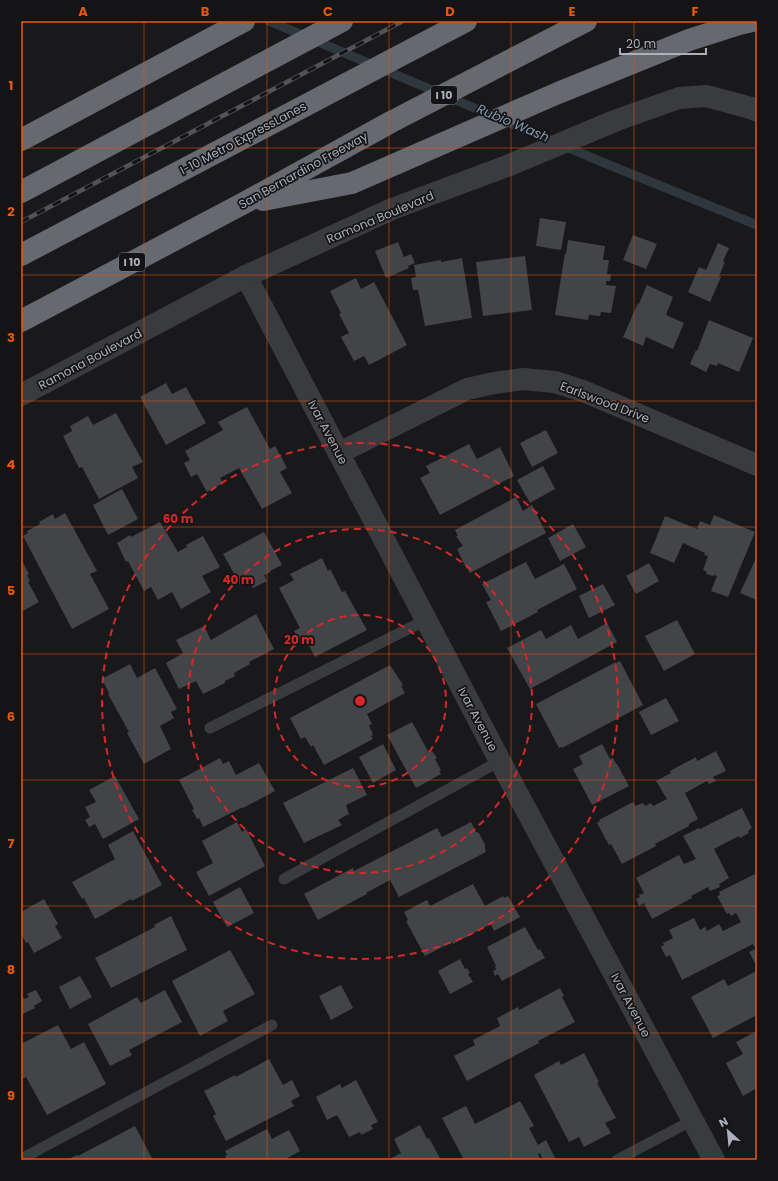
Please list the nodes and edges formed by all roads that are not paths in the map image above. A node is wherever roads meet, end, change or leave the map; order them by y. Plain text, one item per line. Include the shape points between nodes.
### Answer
1 (244, 21) edge
2 (342, 21) edge
3 (466, 21) edge
4 (586, 21) edge
5 (752, 21) edge
6 (757, 111) edge
7 (21, 140) edge
8 (21, 192) edge
9 (244, 203) junction
10 (21, 255) edge
11 (246, 276) junction
12 (21, 321) edge
13 (21, 395) edge
14 (339, 452) junction
15 (757, 465) edge
16 (426, 620) junction
17 (210, 728) dead end
18 (500, 761) junction
19 (284, 879) dead end
20 (272, 1025) dead end
21 (693, 1120) junction
22 (21, 1159) edge
23 (616, 1160) edge
24 (714, 1160) edge

1 - 7 highway
2 - 8 highway
3 - 10 highway, I-10 Metro ExpressLanes
4 - 9 highway, San Bernardino Freeway / I 10 via 391,122
5 - 9 highway via 689,40 558,93 352,183
6 - 11 street, Ramona Boulevard via 706,96 679,98 392,209
9 - 12 highway, San Bernardino Freeway / I 10
11 - 13 street, Ramona Boulevard
11 - 14 street, Ivar Avenue
14 - 15 street, Earlswood Drive via 467,389 523,379 555,382 583,391
14 - 16 street, Ivar Avenue
16 - 17 lane
16 - 18 street, Ivar Avenue
18 - 19 lane
18 - 21 street, Ivar Avenue
20 - 22 lane
21 - 23 lane
21 - 24 street, Ivar Avenue

